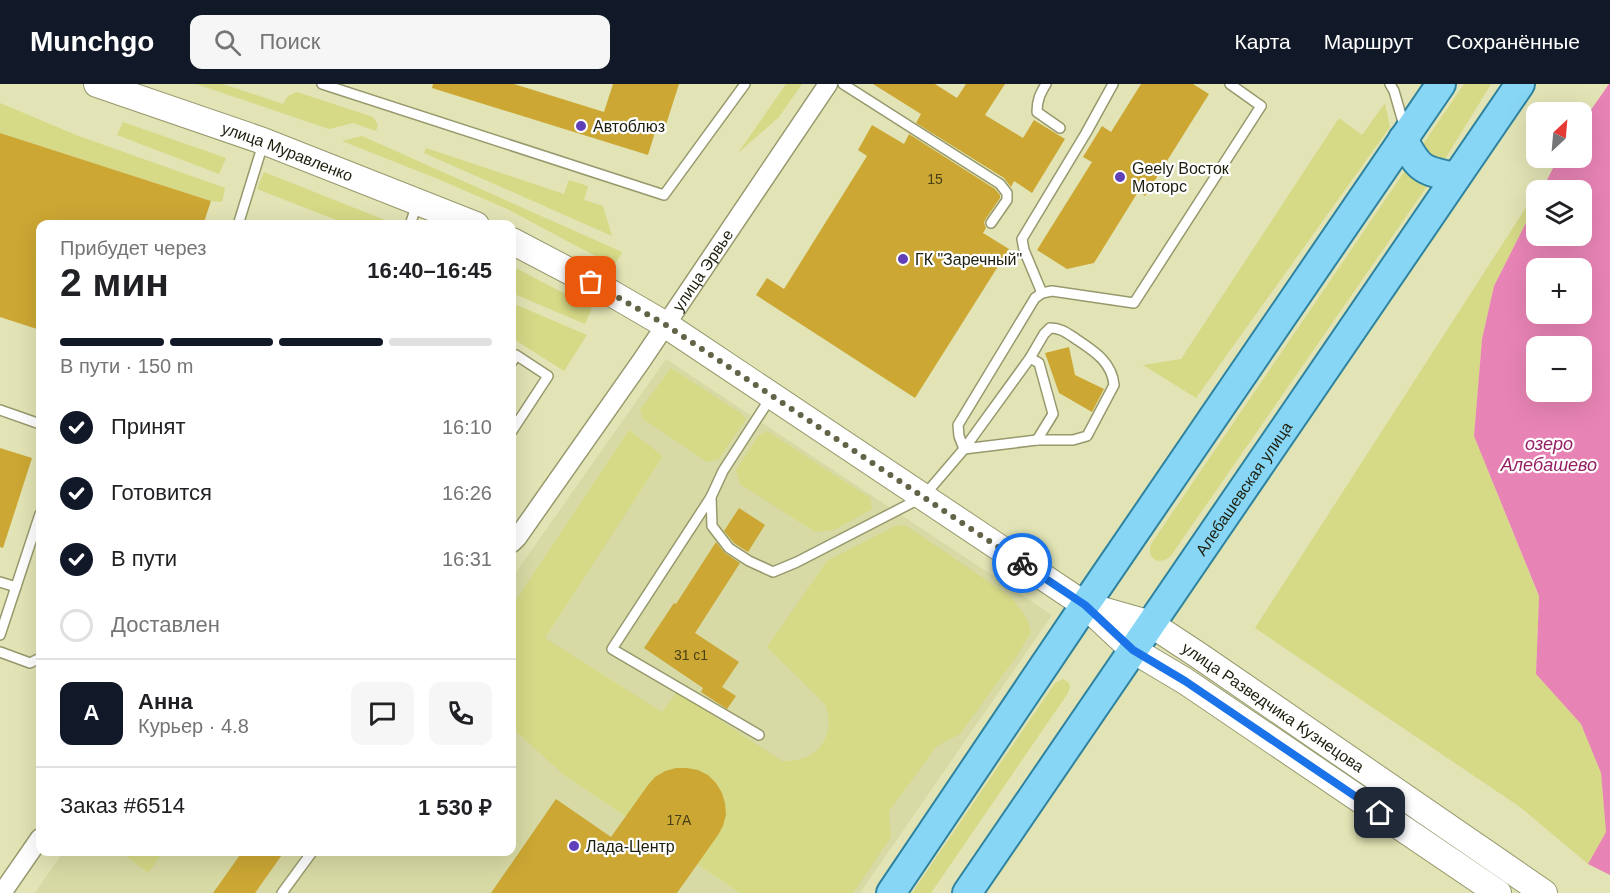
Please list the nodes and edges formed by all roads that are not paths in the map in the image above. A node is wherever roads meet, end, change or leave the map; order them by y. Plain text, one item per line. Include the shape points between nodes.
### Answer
1 (97, 84) edge
2 (322, 84) edge
3 (745, 84) edge
4 (828, 84) edge
5 (843, 84) edge
6 (1046, 84) edge
7 (1113, 84) edge
8 (1230, 84) edge
9 (1390, 84) edge
10 (1441, 84) edge
11 (1520, 84) edge
12 (1060, 128) dead end
13 (1403, 139) junction
14 (263, 141) junction
15 (1456, 177) junction
16 (414, 213) edge
17 (241, 220) edge
18 (450, 220) edge
19 (991, 223) dead end
20 (516, 243) edge
21 (1042, 293) junction
22 (666, 325) junction
23 (516, 355) edge
24 (1030, 358) junction
25 (772, 395) junction
26 (0, 410) edge
27 (36, 423) edge
28 (516, 425) edge
29 (1037, 440) junction
30 (964, 449) junction
31 (924, 496) junction
32 (711, 497) junction
33 (36, 526) edge
34 (516, 539) edge
35 (0, 582) edge
36 (16, 587) junction
37 (1085, 605) junction
38 (1151, 624) junction
39 (1, 628) edge
40 (1133, 650) junction
41 (0, 652) edge
42 (36, 660) edge
43 (759, 735) dead end
44 (36, 843) edge
45 (309, 856) edge
46 (2, 893) edge
47 (282, 893) edge
48 (891, 893) edge
49 (967, 893) edge
50 (1498, 893) edge
51 (1544, 893) edge

1 - 14 main road, улица Муравленко
2 - 3 lane via 664,195
4 - 22 street, улица Эрвье
5 - 19 lane via 1000,184 1007,200
6 - 12 lane via 1039,95 1037,112
7 - 21 lane via 1022,239
8 - 21 lane via 1261,106 1134,303 1052,291
9 - 13 lane via 1403,122
10 - 13 main road
11 - 15 main road, Алебашевская улица
13 - 15 main road via 1421,168
13 - 37 main road
14 - 16 main road, улица Муравленко
14 - 17 lane
15 - 38 main road, Алебашевская улица
16 - 18 main road, улица Муравленко
20 - 22 main road
21 - 30 lane via 1035,298 958,425
22 - 25 main road
22 - 34 street, улица Эрвье
23 - 28 lane via 548,376
24 - 29 lane via 1039,363 1053,414
24 - 29 lane via 1044,334 1050,328 1059,328 1099,354 1113,376 1114,385 1087,436 1079,440
24 - 30 lane
25 - 31 main road
25 - 32 lane via 723,471
26 - 27 lane
29 - 30 lane
30 - 31 lane
31 - 32 lane via 773,572 729,548 712,526
31 - 37 main road
32 - 43 lane via 612,649
33 - 36 lane
35 - 36 lane
36 - 39 lane
37 - 38 main road, улица Разведчика Кузнецова
37 - 40 main road, улица Разведчика Кузнецова
37 - 48 main road
38 - 40 main road, Алебашевская улица
38 - 51 main road, улица Разведчика Кузнецова
40 - 49 main road, Алебашевская улица
40 - 50 main road, улица Разведчика Кузнецова via 1185,681
41 - 42 lane via 30,663
44 - 46 street
45 - 47 lane

